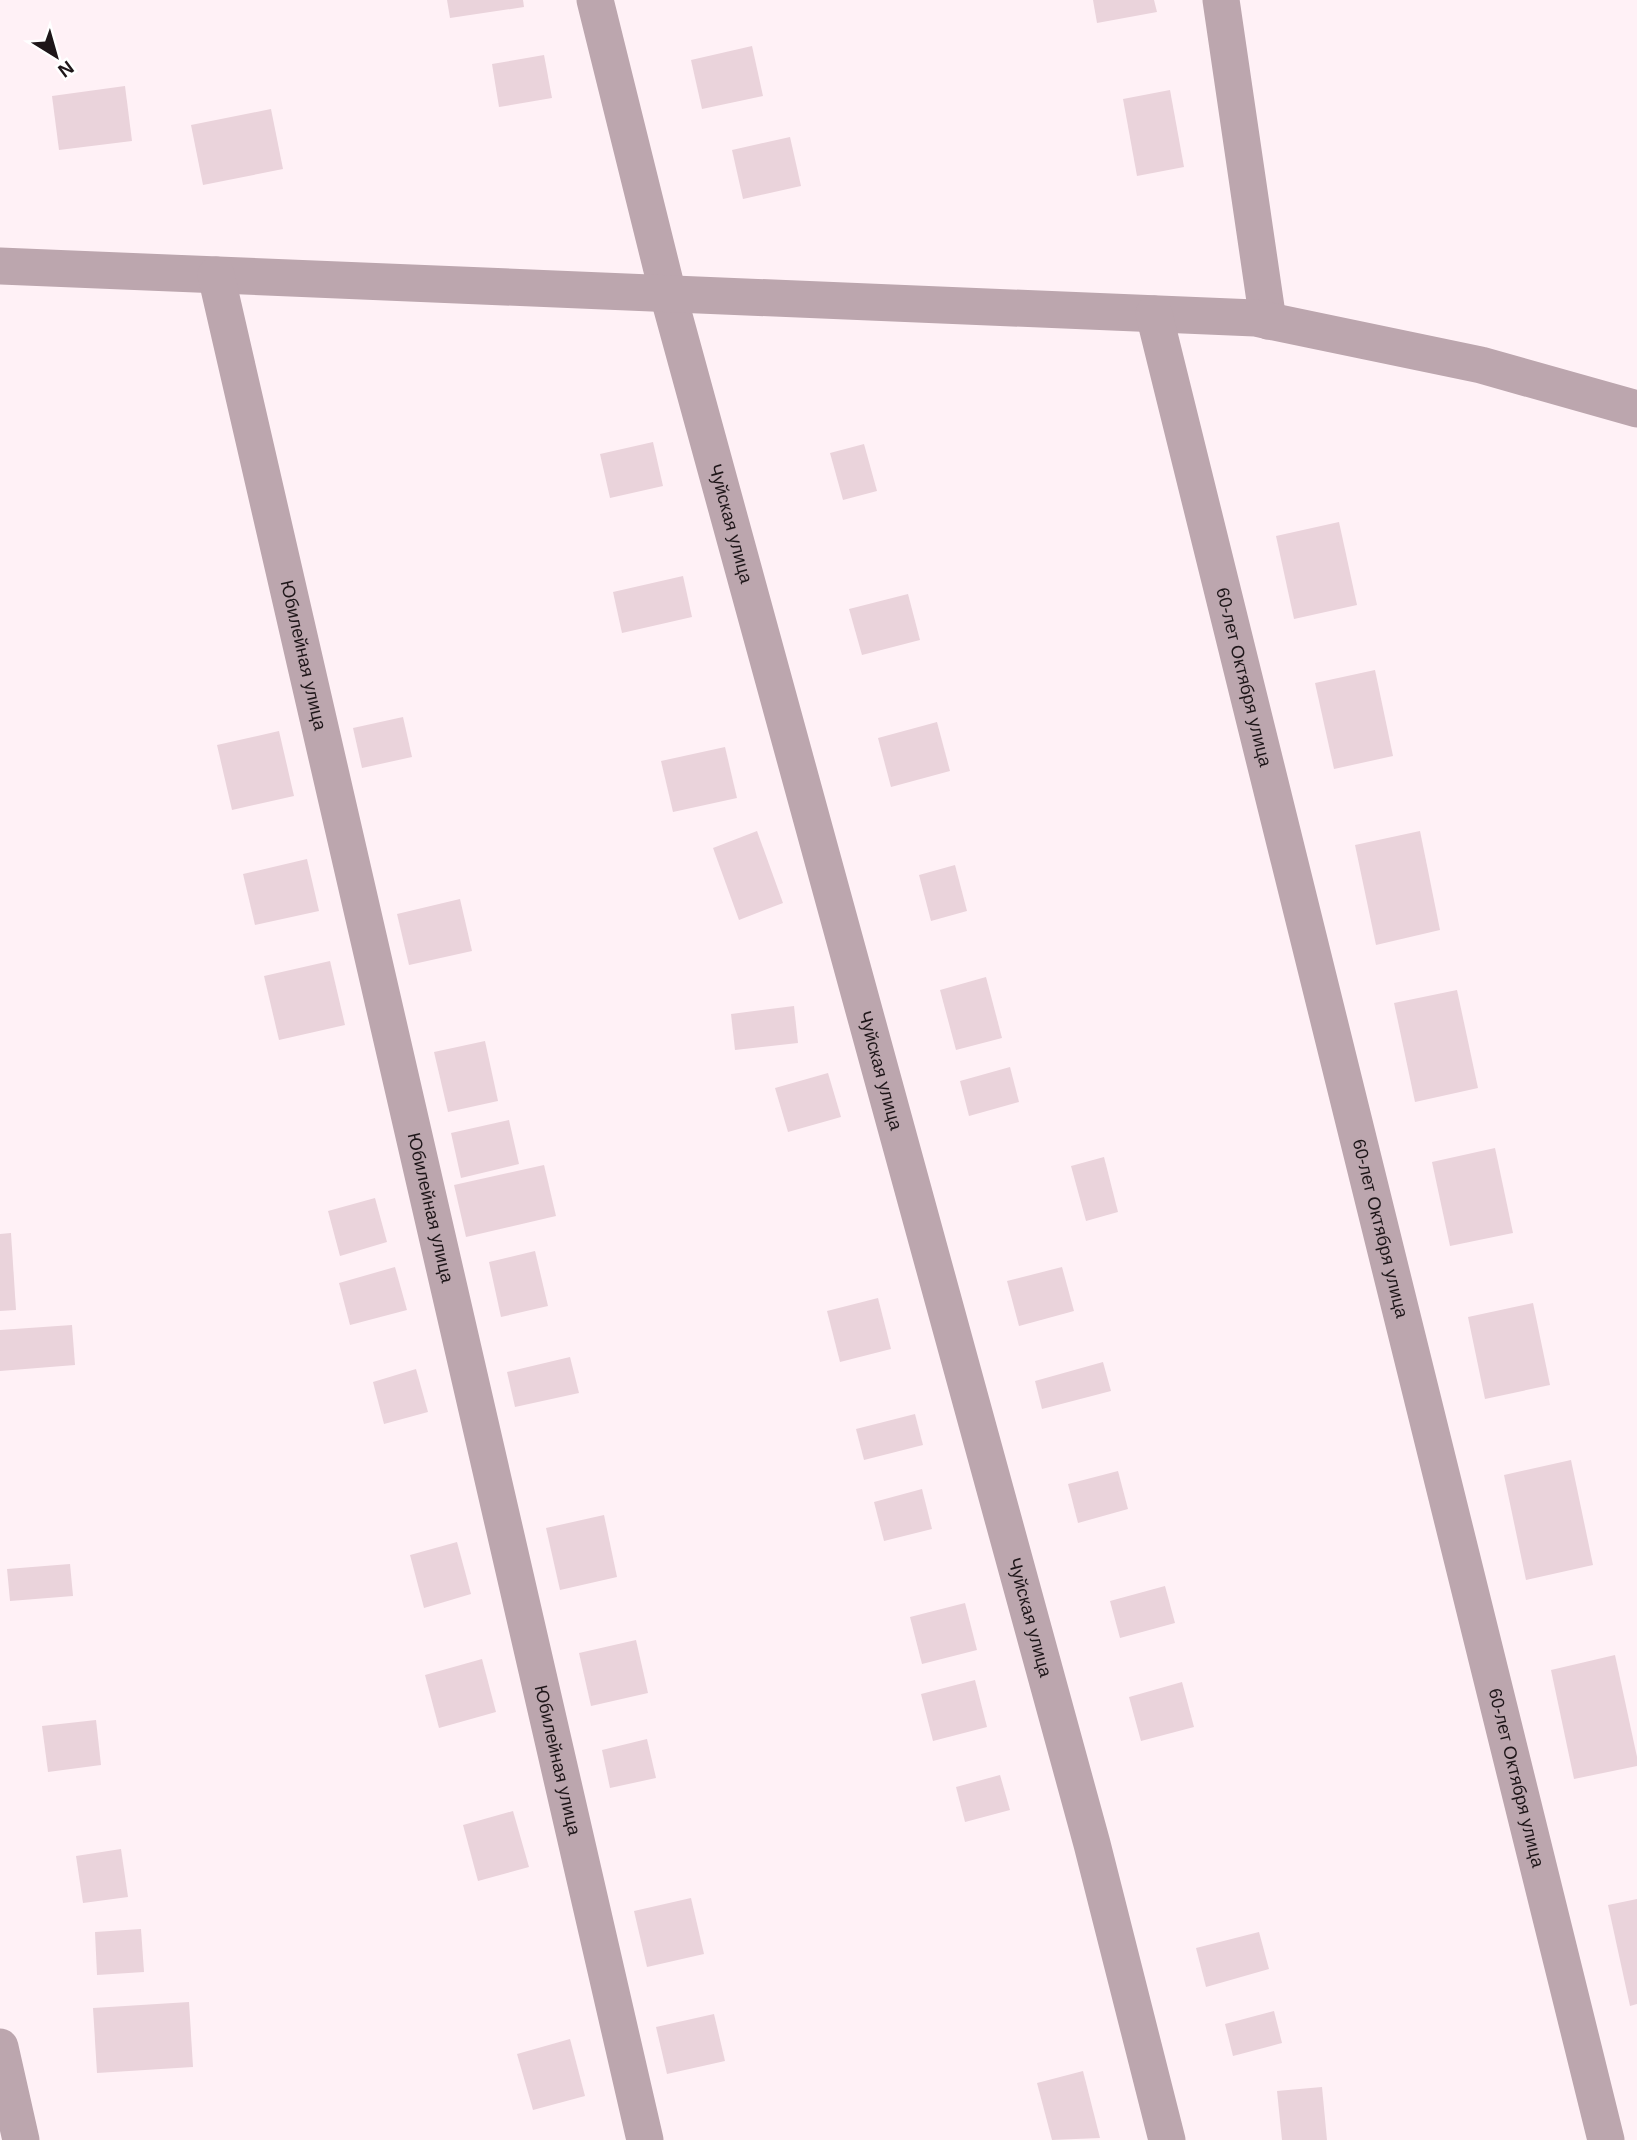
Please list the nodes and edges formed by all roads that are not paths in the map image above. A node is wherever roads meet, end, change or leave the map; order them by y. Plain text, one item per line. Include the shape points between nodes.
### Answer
1 (595, 0) edge
2 (1221, 0) edge
3 (0, 266) edge
4 (216, 275) junction
5 (668, 294) junction
6 (1154, 314) junction
7 (1268, 321) junction
8 (1637, 410) edge
9 (0, 2047) edge
10 (21, 2140) edge
11 (645, 2140) edge
12 (1167, 2140) edge
13 (1606, 2140) edge

1 - 5 street, Чуйская улица
2 - 7 street
3 - 4 street
4 - 5 street
4 - 11 street, Юбилейная улица
5 - 6 street
5 - 12 street, Чуйская улица via 1092,1844
6 - 7 street
6 - 13 street, 60-лет Октября улица
7 - 8 street via 1482,365
9 - 10 street

